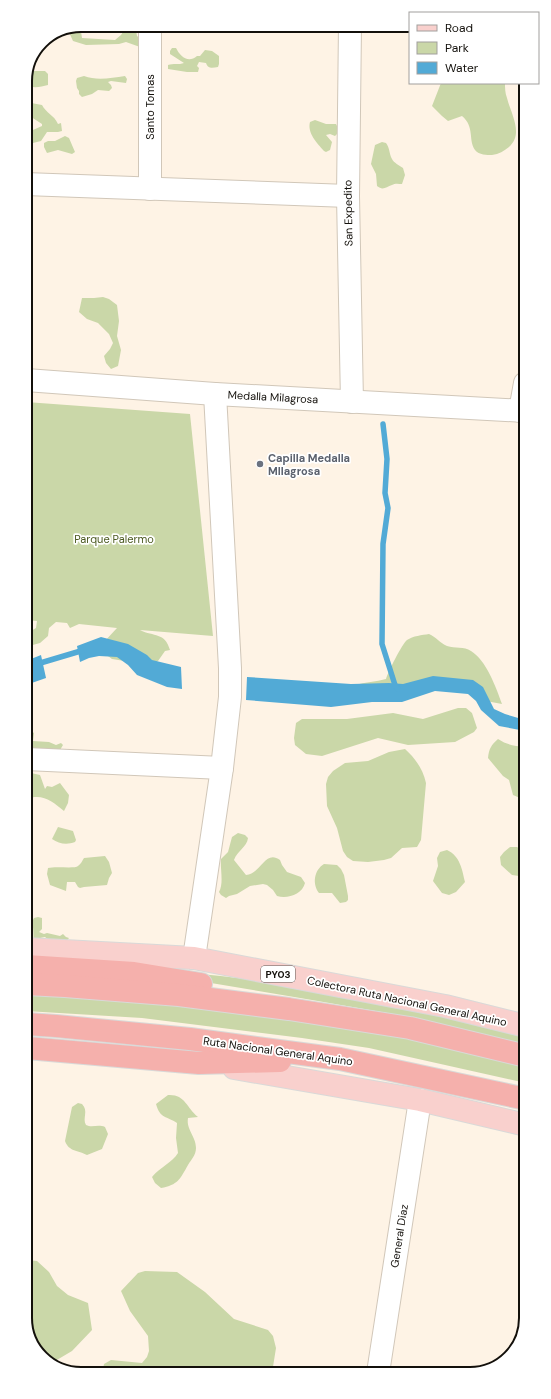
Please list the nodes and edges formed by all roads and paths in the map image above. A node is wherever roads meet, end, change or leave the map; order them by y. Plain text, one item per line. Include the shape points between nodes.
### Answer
1 (150, 32) edge
2 (350, 32) edge
3 (32, 184) edge
4 (150, 189) junction
5 (348, 196) junction
6 (32, 380) edge
7 (215, 394) junction
8 (352, 402) junction
9 (519, 411) edge
10 (32, 759) edge
11 (222, 768) junction
12 (32, 949) edge
13 (194, 958) junction
14 (32, 966) edge
15 (32, 984) edge
16 (289, 1009) junction
17 (32, 1024) edge
18 (519, 1024) edge
19 (32, 1049) edge
20 (519, 1054) edge
21 (340, 1059) junction
22 (199, 1063) junction
23 (519, 1097) edge
24 (420, 1100) junction
25 (519, 1123) edge
26 (379, 1367) edge

1 - 4 street, Santo Tomas
2 - 5 street, San Expedito
3 - 4 street
4 - 5 street
5 - 8 street, San Expedito
6 - 7 street, Medalla Milagrosa
7 - 8 street, Medalla Milagrosa
7 - 11 street via 230,668 230,697
8 - 9 street, Medalla Milagrosa
10 - 11 street
11 - 13 street
12 - 13 main road, Colectora Ruta Nacional General Aquino / PY03
13 - 18 main road, Colectora Ruta Nacional General Aquino / PY03 via 437,1005
14 - 16 highway via 134,974 195,983
15 - 16 highway via 179,995
16 - 20 highway via 410,1028
17 - 21 highway, Ruta Nacional General Aquino via 190,1039
19 - 22 highway, Ruta Nacional General Aquino
21 - 22 highway, Ruta Nacional General Aquino
21 - 23 highway, Ruta Nacional General Aquino
22 - 24 main road
24 - 25 main road
24 - 26 street, General Diaz

